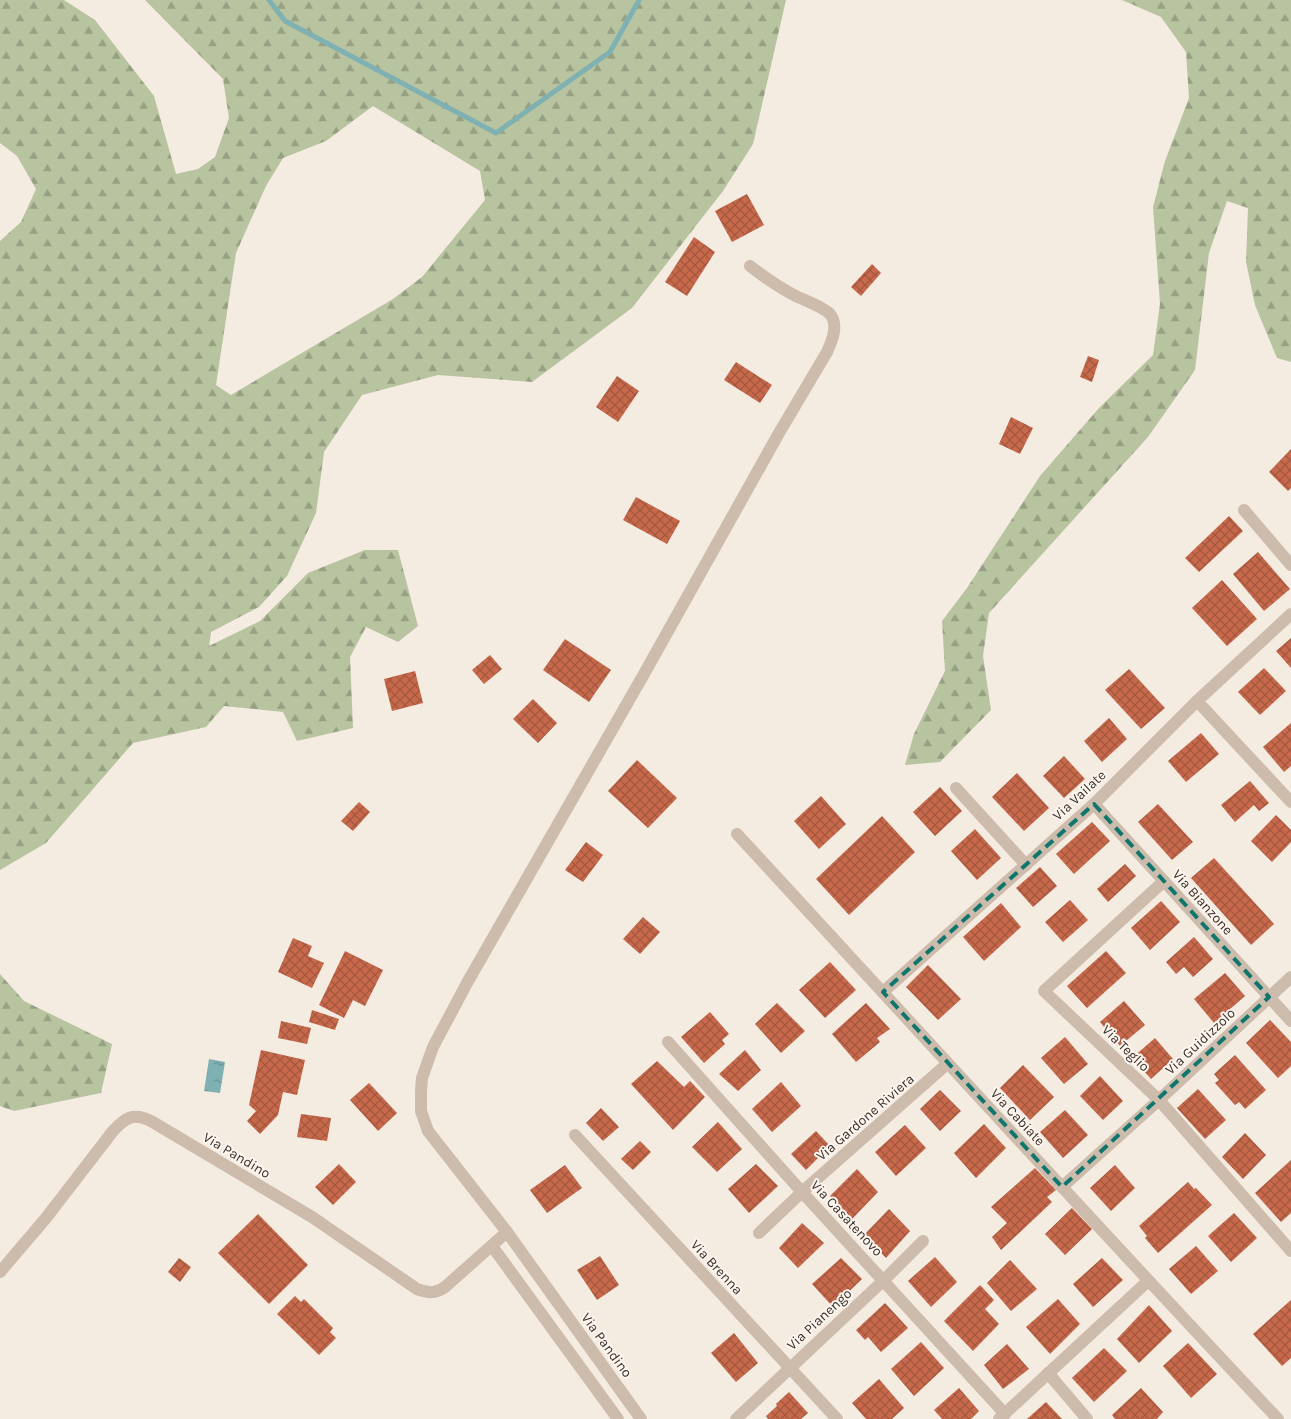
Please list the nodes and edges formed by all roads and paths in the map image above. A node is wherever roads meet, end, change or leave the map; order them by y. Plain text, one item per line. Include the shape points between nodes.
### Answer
1 (750, 266) dead end
2 (1244, 510) dead end
3 (1291, 565) edge
4 (1291, 614) edge
5 (1197, 701) junction
6 (956, 788) dead end
7 (1291, 802) edge
8 (1094, 804) junction
9 (737, 834) dead end
10 (1026, 864) junction
11 (1164, 881) junction
12 (1291, 977) edge
13 (883, 992) junction
14 (1269, 997) junction
15 (1291, 1021) edge
16 (668, 1042) dead end
17 (947, 1064) junction
18 (1159, 1100) junction
19 (575, 1135) dead end
20 (1062, 1187) junction
21 (802, 1192) junction
22 (507, 1232) junction
23 (759, 1234) dead end
24 (923, 1241) dead end
25 (492, 1246) junction
26 (1291, 1251) edge
27 (0, 1272) edge
28 (884, 1280) junction
29 (1148, 1281) junction
30 (789, 1368) junction
31 (1048, 1373) junction
32 (1002, 1416) edge
33 (618, 1419) edge
34 (641, 1419) edge
35 (736, 1419) edge
36 (837, 1419) edge
37 (1087, 1419) edge
38 (1278, 1419) edge

1 - 22 street via 775,284 830,314 834,332 832,340 467,983 433,1046 422,1078 421,1111 428,1131
2 - 3 street
4 - 5 street, Via Vailate
5 - 7 street
5 - 8 street, Via Vailate
6 - 10 street
8 - 10 street, Via Vailate
8 - 11 street, Via Bianzone
9 - 13 street, Via Cabiate
10 - 13 street, Via Vailate
11 - 14 street, Via Bianzone
11 - 18 street, Via Teglio via 1044,991
12 - 14 street, Via Guidizzolo
13 - 17 street, Via Cabiate
14 - 15 street, Via Bianzone
14 - 18 street, Via Guidizzolo
16 - 21 street, Via Casatenovo
17 - 20 street, Via Cabiate
17 - 21 street, Via Gardone Riviera
18 - 20 street, Via Guidizzolo
18 - 26 street, Via Teglio
19 - 30 street, Via Brenna
20 - 29 street, Via Cabiate
21 - 23 street, Via Gardone Riviera
21 - 28 street, Via Casatenovo
22 - 25 street, Via Pandino
22 - 34 street, Via Pandino
24 - 28 street, Via Pianengo
25 - 27 street, Via Pandino via 442,1290 434,1293 417,1289 312,1217 146,1118 136,1116 126,1119 113,1131
25 - 33 street
28 - 30 street, Via Pianengo
28 - 32 street, Via Casatenovo
29 - 31 street, Via Casatenovo
29 - 38 street, Via Cabiate
30 - 35 street, Via Pianengo
30 - 36 street, Via Brenna
31 - 32 street, Via Casatenovo
31 - 37 street

